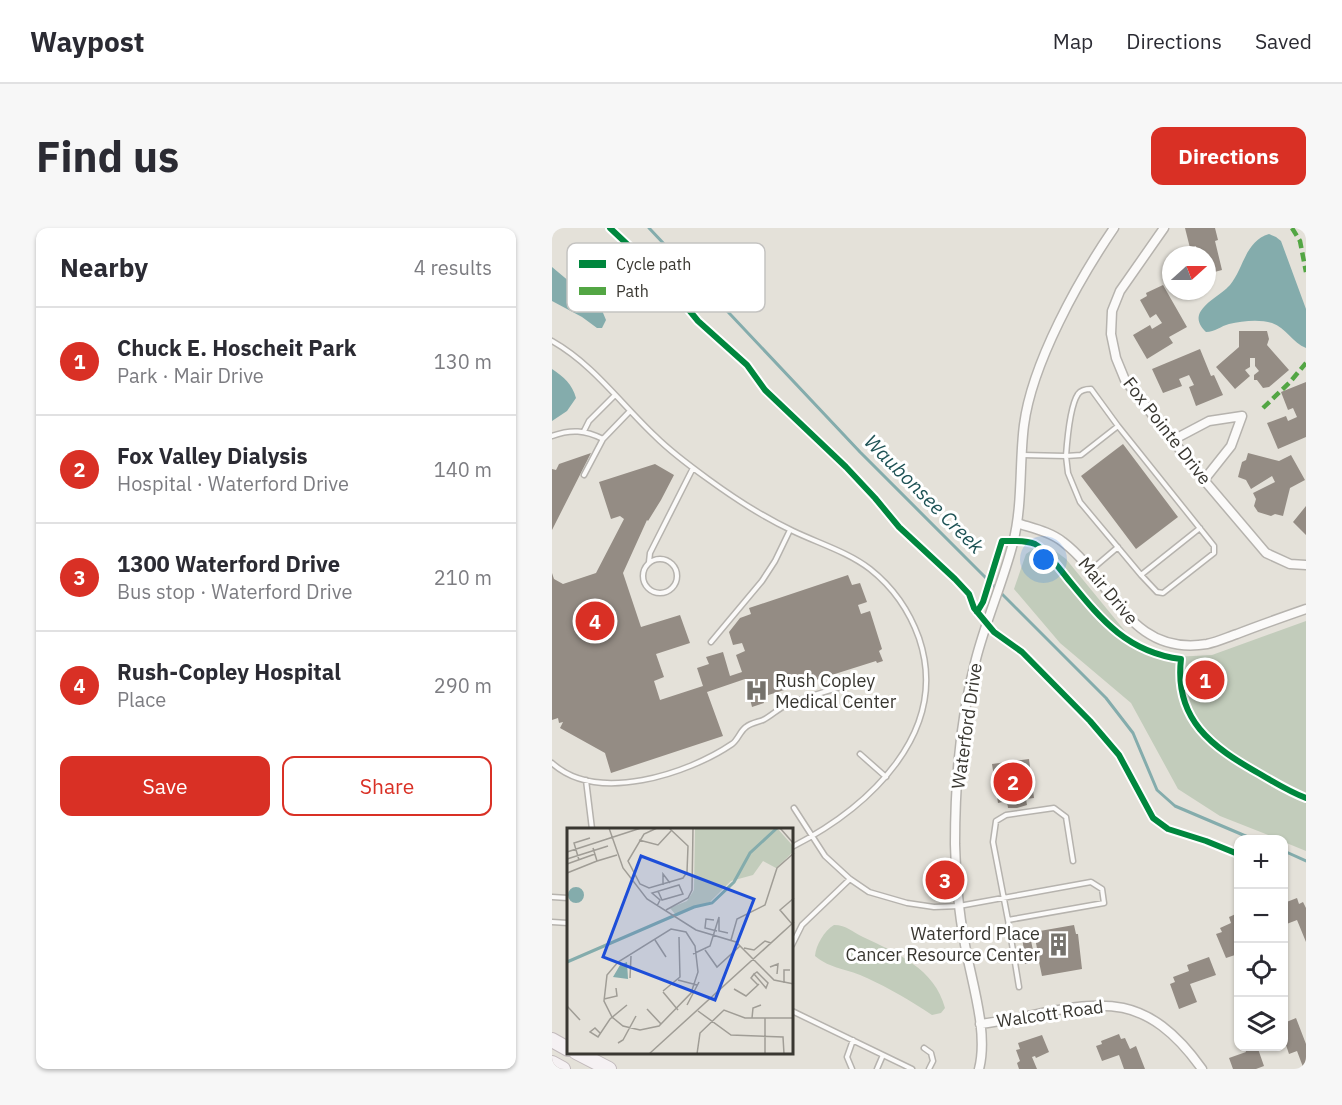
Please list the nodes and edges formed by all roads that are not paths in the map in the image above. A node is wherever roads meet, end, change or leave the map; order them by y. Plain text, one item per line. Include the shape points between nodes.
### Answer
1 (1114, 228) edge
2 (1164, 228) edge
3 (552, 341) edge
4 (615, 395) junction
5 (630, 411) junction
6 (1118, 426) junction
7 (584, 431) junction
8 (552, 436) edge
9 (603, 439) junction
10 (1173, 440) junction
11 (1021, 455) junction
12 (1066, 456) junction
13 (693, 468) junction
14 (584, 475) dead end
15 (1204, 480) junction
16 (1017, 523) junction
17 (1200, 528) junction
18 (790, 530) junction
19 (1118, 547) junction
20 (649, 562) junction
21 (1306, 565) edge
22 (1090, 570) junction
23 (1141, 575) junction
24 (1306, 609) edge
25 (711, 642) dead end
26 (869, 679) dead end
27 (860, 754) dead end
28 (552, 764) edge
29 (886, 777) junction
30 (586, 780) junction
31 (794, 808) dead end
32 (591, 828) edge
33 (811, 837) junction
34 (794, 846) edge
35 (1073, 861) dead end
36 (850, 879) junction
37 (552, 897) edge
38 (567, 898) edge
39 (1004, 898) junction
40 (959, 906) junction
41 (1008, 920) junction
42 (552, 922) edge
43 (567, 923) edge
44 (794, 941) edge
45 (1019, 987) dead end
46 (794, 1012) edge
47 (981, 1024) junction
48 (552, 1040) edge
49 (853, 1040) junction
50 (567, 1048) edge
51 (924, 1048) dead end
52 (578, 1054) edge
53 (883, 1055) junction
54 (552, 1063) edge
55 (563, 1069) edge
56 (609, 1069) edge
57 (852, 1069) edge
58 (877, 1069) edge
59 (912, 1069) edge
60 (929, 1069) edge
61 (979, 1069) edge
62 (1202, 1069) edge

1 - 11 street, Waterford Drive via 1083,277 1037,375 1024,423
2 - 10 street, Fox Pointe Drive via 1120,291 1112,311 1111,334 1125,380
3 - 4 lane via 583,362
4 - 5 lane
4 - 7 lane
5 - 9 lane
5 - 13 lane
6 - 12 lane via 1082,455
6 - 12 lane via 1091,389 1085,389 1078,394 1072,413
6 - 17 lane
7 - 8 lane
7 - 9 lane
9 - 14 lane
10 - 15 street, Fox Pointe Drive
10 - 15 street via 1209,421 1242,416 1231,446
11 - 12 lane
11 - 16 street, Waterford Drive
12 - 19 lane via 1068,473 1080,502
13 - 18 lane
13 - 20 lane
15 - 21 street, Fox Pointe Drive via 1266,553 1290,564
16 - 22 street, Mair Drive via 1062,540
16 - 40 street, Waterford Drive via 969,692 958,767
17 - 23 lane
17 - 23 lane via 1214,546 1214,553 1163,593 1157,592
18 - 25 lane via 762,581
18 - 29 lane via 868,567 903,602 914,624 925,661 924,699 913,737
19 - 22 lane
19 - 23 lane
20 - 20 lane via 666,559 675,566 678,577 670,591 659,594 645,584 643,572
22 - 24 street, Mair Drive via 1133,623 1147,634 1177,645 1208,644
26 - 30 lane via 785,706 746,727 735,742 682,770 652,779 612,783
27 - 29 lane
28 - 30 lane
29 - 33 lane
30 - 32 lane
31 - 33 lane
33 - 34 lane
33 - 36 lane
35 - 39 lane via 1066,817 1054,808 1006,814 996,821 993,842
36 - 40 lane via 869,892 907,903
36 - 44 lane via 802,925
37 - 38 lane
39 - 40 lane
39 - 41 lane
39 - 41 lane via 1091,882 1102,889 1104,903
40 - 47 street, Waterford Drive
41 - 45 lane
42 - 43 lane
46 - 49 lane
47 - 61 street, Waterford Drive
47 - 62 street, Walcott Road via 1088,1006 1119,1006 1150,1017 1166,1028 1186,1046
48 - 50 main road
49 - 53 lane
49 - 57 lane via 847,1057
51 - 60 lane via 933,1061
52 - 56 main road
53 - 58 lane
53 - 59 lane
54 - 55 main road

